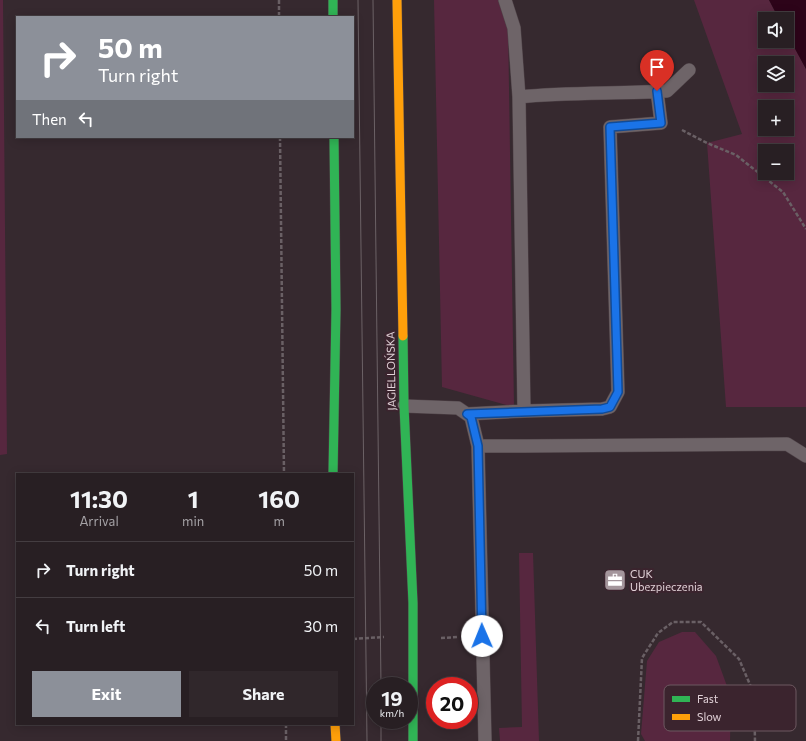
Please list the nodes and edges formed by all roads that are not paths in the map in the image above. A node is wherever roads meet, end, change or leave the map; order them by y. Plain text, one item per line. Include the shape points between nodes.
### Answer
1 (333, 0) edge
2 (397, 0) edge
3 (505, 0) edge
4 (333, 16) edge
5 (689, 70) dead end
6 (657, 91) junction
7 (519, 97) junction
8 (334, 138) edge
9 (404, 406) junction
10 (524, 411) junction
11 (467, 414) junction
12 (478, 446) junction
13 (806, 456) edge
14 (333, 473) edge
15 (335, 725) edge
16 (336, 741) edge
17 (413, 741) edge
18 (485, 741) edge

1 - 4 main road
2 - 9 main road, JAGIELLOŃSKA
3 - 7 lane via 514,28
5 - 6 lane via 667,91
6 - 7 lane
6 - 10 lane via 661,123 610,127 618,392 610,407 606,408
7 - 10 lane
8 - 14 main road via 336,309
9 - 11 lane via 458,408
9 - 17 main road, JAGIELLOŃSKA via 414,637
10 - 11 lane
11 - 12 lane via 471,417
12 - 13 lane via 787,444
12 - 18 lane
15 - 16 main road

